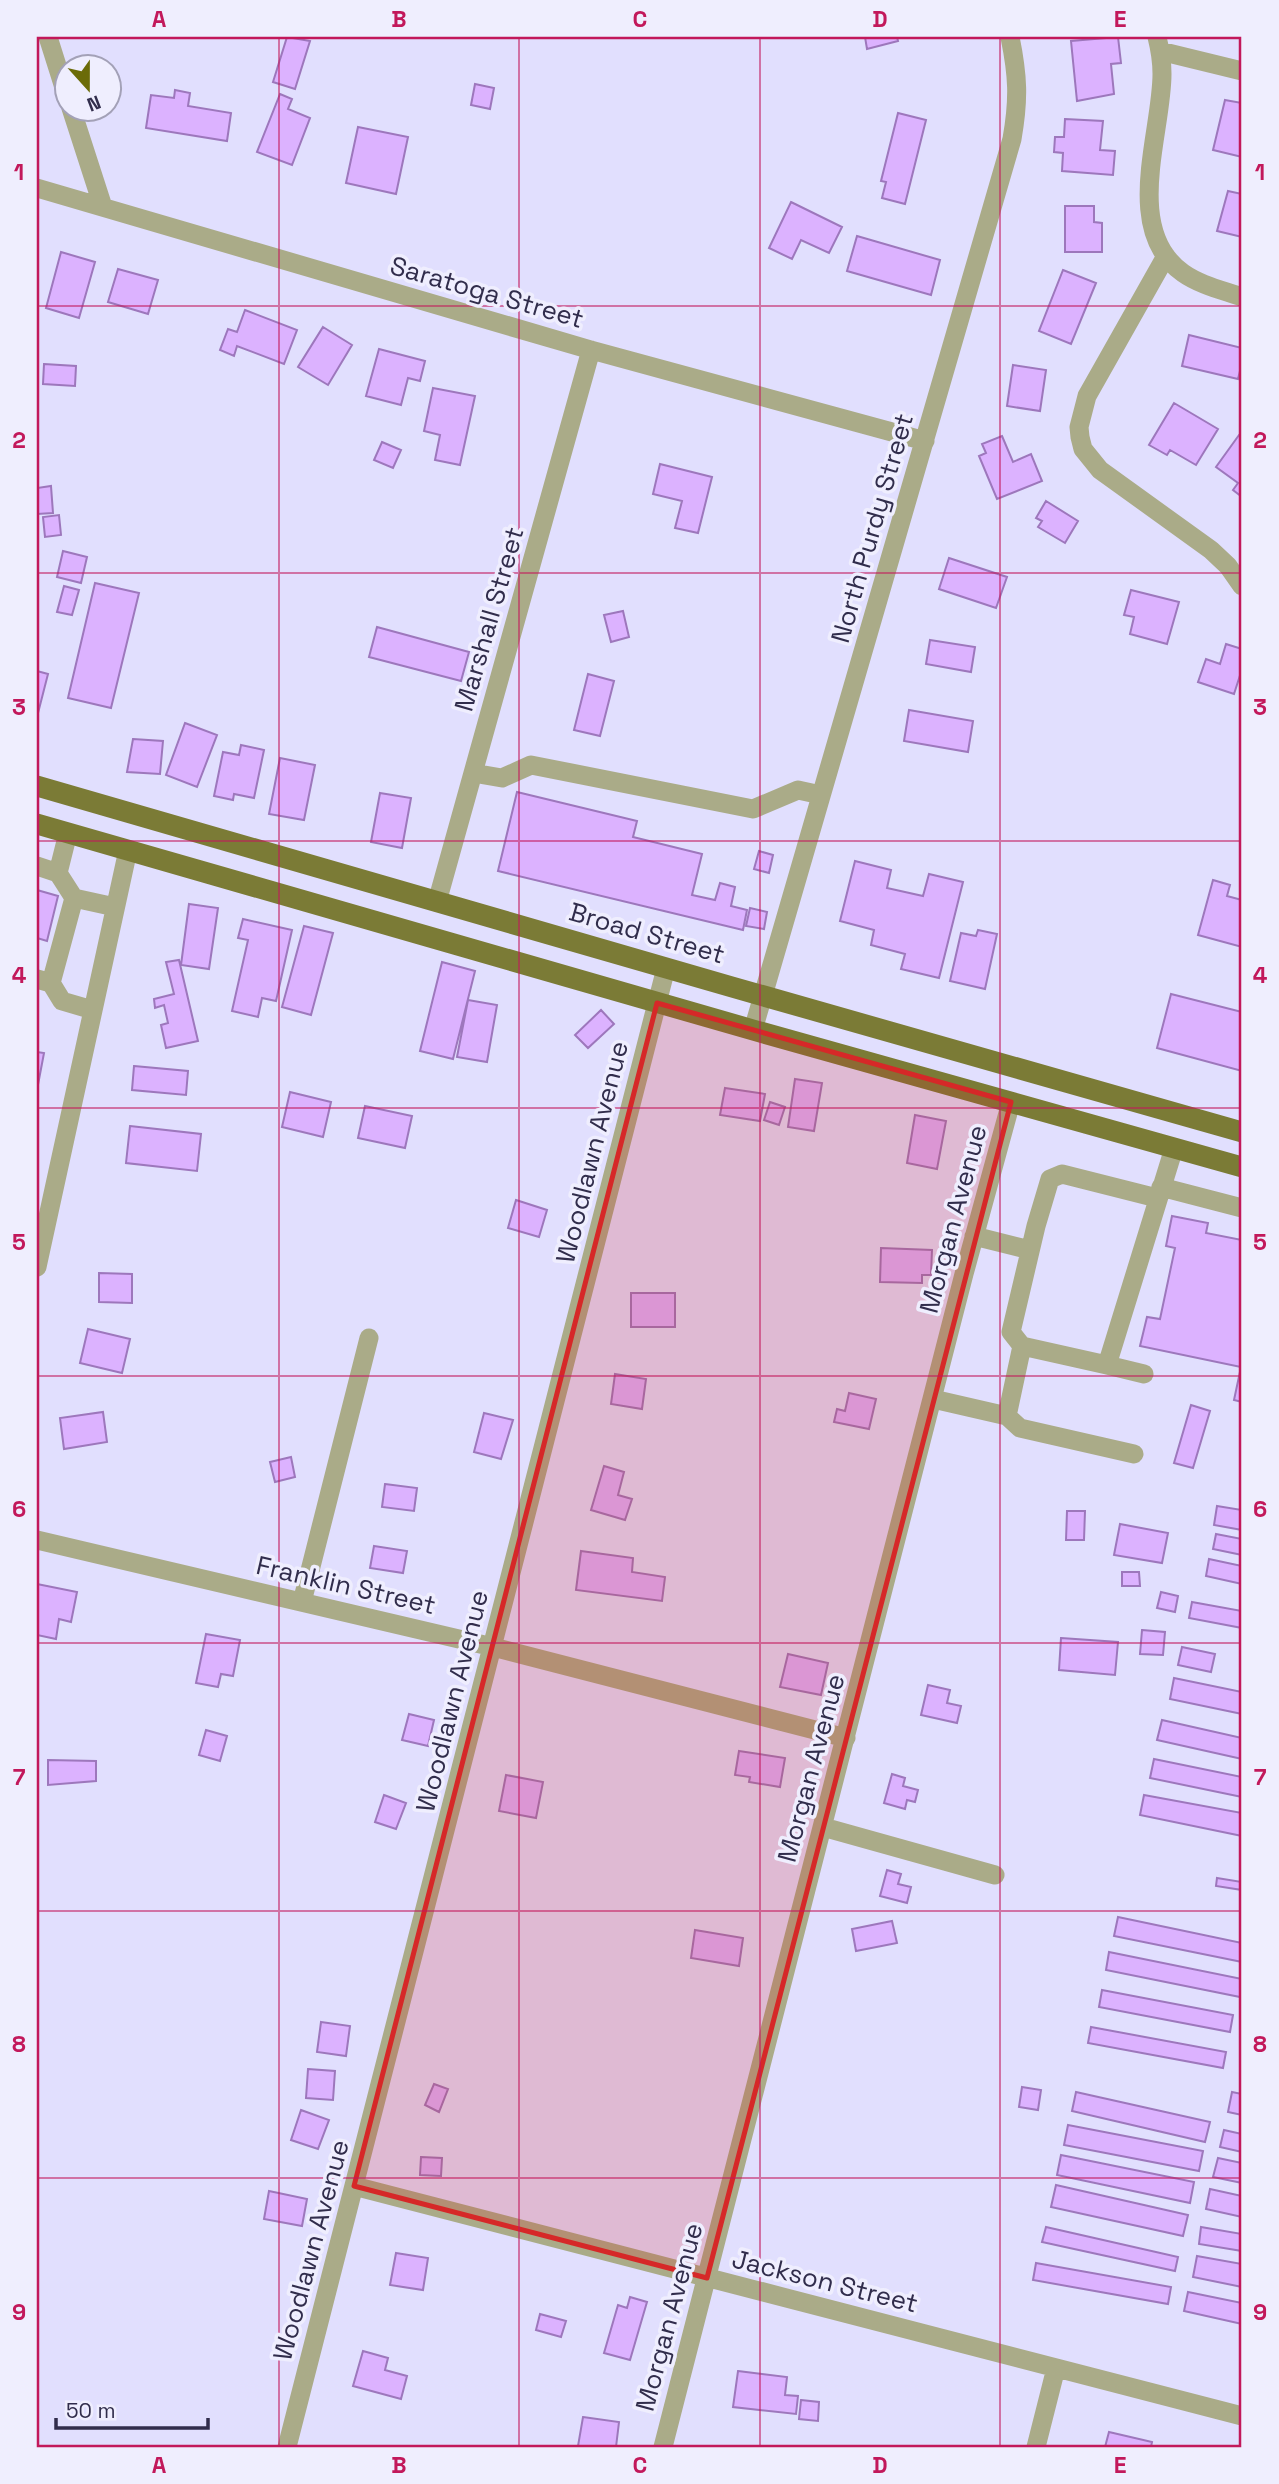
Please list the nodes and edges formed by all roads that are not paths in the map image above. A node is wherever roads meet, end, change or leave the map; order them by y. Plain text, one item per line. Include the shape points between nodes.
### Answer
1 (1010, 37) edge
2 (1159, 44) edge
3 (1242, 71) edge
4 (76, 122) edge
5 (37, 188) edge
6 (103, 207) junction
7 (1166, 256) junction
8 (1242, 297) edge
9 (591, 350) junction
10 (925, 441) junction
11 (1242, 586) edge
12 (473, 772) junction
13 (37, 786) edge
14 (821, 795) junction
15 (37, 824) edge
16 (68, 833) junction
17 (128, 850) junction
18 (37, 866) edge
19 (58, 873) junction
20 (74, 898) junction
21 (437, 902) junction
22 (115, 907) junction
23 (666, 968) junction
24 (44, 981) edge
25 (763, 996) junction
26 (657, 1003) junction
27 (93, 1010) junction
28 (753, 1030) junction
29 (1011, 1102) junction
30 (1242, 1132) edge
31 (1174, 1147) junction
32 (1242, 1167) edge
33 (1159, 1192) junction
34 (1242, 1208) edge
35 (974, 1236) junction
36 (1030, 1250) junction
37 (37, 1267) edge
38 (369, 1338) dead end
39 (1022, 1346) junction
40 (1107, 1365) junction
41 (1144, 1374) dead end
42 (933, 1399) junction
43 (1007, 1416) junction
44 (1134, 1454) dead end
45 (37, 1540) edge
46 (302, 1602) junction
47 (493, 1647) junction
48 (846, 1738) junction
49 (822, 1827) junction
50 (995, 1875) dead end
51 (354, 2186) junction
52 (707, 2278) junction
53 (1056, 2368) junction
54 (1242, 2416) edge
55 (286, 2447) edge
56 (663, 2447) edge
57 (1036, 2447) edge

1 - 10 street, North Purdy Street via 1018,101 1013,139
2 - 3 street
2 - 7 street via 1162,75 1149,199 1151,218
4 - 6 street
5 - 6 street, Saratoga Street
6 - 9 street, Saratoga Street
7 - 8 street via 1193,279
7 - 11 street via 1087,396 1080,437 1083,449 1100,470 1211,550
9 - 10 street, Saratoga Street
9 - 12 street, Marshall Street
10 - 14 street, North Purdy Street
12 - 14 street via 502,778 531,765 753,809 798,790
12 - 21 street, Marshall Street
13 - 21 main road, Broad Street
14 - 25 street, North Purdy Street
15 - 16 main road
16 - 17 main road
16 - 19 street
17 - 22 street
17 - 26 main road
18 - 19 street
19 - 20 street
20 - 22 street
20 - 24 street
21 - 23 main road, Broad Street
22 - 27 street
23 - 25 main road, Broad Street
23 - 26 street, Woodlawn Avenue
24 - 27 street via 62,1001
25 - 28 street, North Purdy Street
25 - 30 main road, Broad Street
26 - 28 main road
26 - 47 street, Woodlawn Avenue
27 - 37 street
28 - 29 main road
29 - 31 main road
29 - 35 street, Morgan Avenue
31 - 32 main road
31 - 33 street
33 - 34 street
33 - 36 street via 1062,1174 1051,1179
33 - 40 street
35 - 36 street
35 - 42 street, Morgan Avenue
36 - 39 street via 1011,1332
38 - 46 street
39 - 40 street
39 - 43 street
40 - 41 street
42 - 43 street
42 - 48 street, Morgan Avenue
43 - 44 street via 1020,1428
45 - 46 street, Franklin Street
46 - 47 street, Franklin Street
47 - 48 street, Franklin Street
47 - 51 street, Woodlawn Avenue
48 - 49 street, Morgan Avenue
49 - 50 street
49 - 52 street, Morgan Avenue
51 - 52 street, Jackson Street
51 - 55 street, Woodlawn Avenue
52 - 53 street, Jackson Street
52 - 56 street, Morgan Avenue
53 - 54 street, Jackson Street
53 - 57 street

